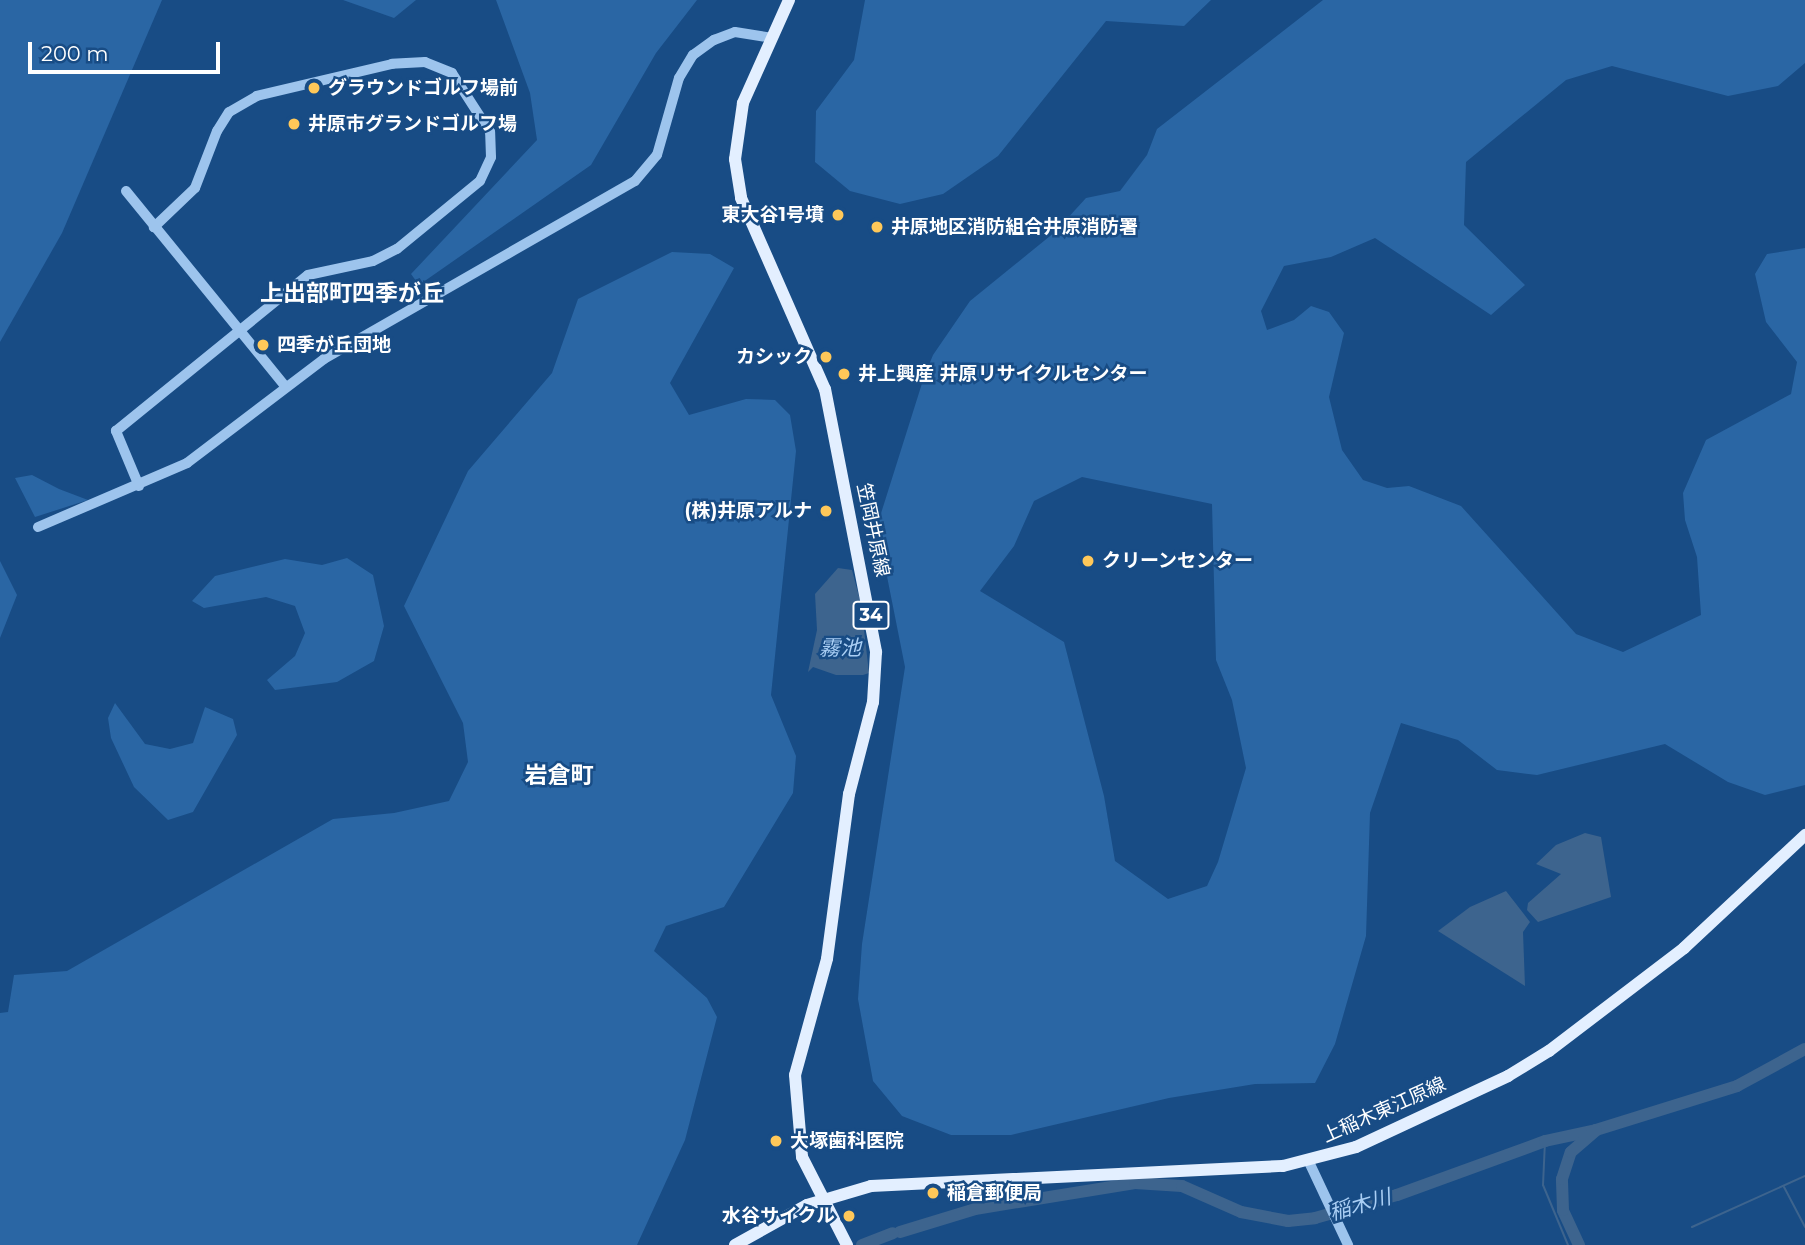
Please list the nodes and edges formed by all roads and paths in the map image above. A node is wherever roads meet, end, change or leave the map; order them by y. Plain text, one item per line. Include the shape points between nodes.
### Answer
1 (789, 0) edge
2 (771, 38) junction
3 (126, 191) dead end
4 (154, 227) junction
5 (241, 330) junction
6 (286, 387) junction
7 (139, 486) junction
8 (38, 527) dead end
9 (1805, 835) edge
10 (1309, 1162) junction
11 (821, 1199) junction
12 (846, 1244) edge
13 (735, 1245) edge
14 (1349, 1245) edge

1 - 2 main road, 笠岡井原線 / 34
2 - 6 street via 735,32 693,55 678,78 657,155 635,181 324,359
2 - 11 main road, 笠岡井原線 / 34 via 743,103 736,139 736,178 825,389 876,652 873,702 849,794 829,948 795,1075 797,1138
3 - 4 street
4 - 5 street
4 - 5 street via 191,195 216,131 229,112 245,101 407,61 430,62 452,73 490,132 491,157 480,181 397,249 373,261 314,272
5 - 6 street
5 - 7 street via 116,431
6 - 7 street via 206,451
7 - 8 street
9 - 10 main road, 上稲木東江原線 via 1684,948 1531,1062 1356,1146
10 - 11 main road, 上稲木東江原線 via 892,1183
10 - 14 street
11 - 12 main road, 笠岡井原線 / 34
11 - 13 main road, 上稲木東江原線

